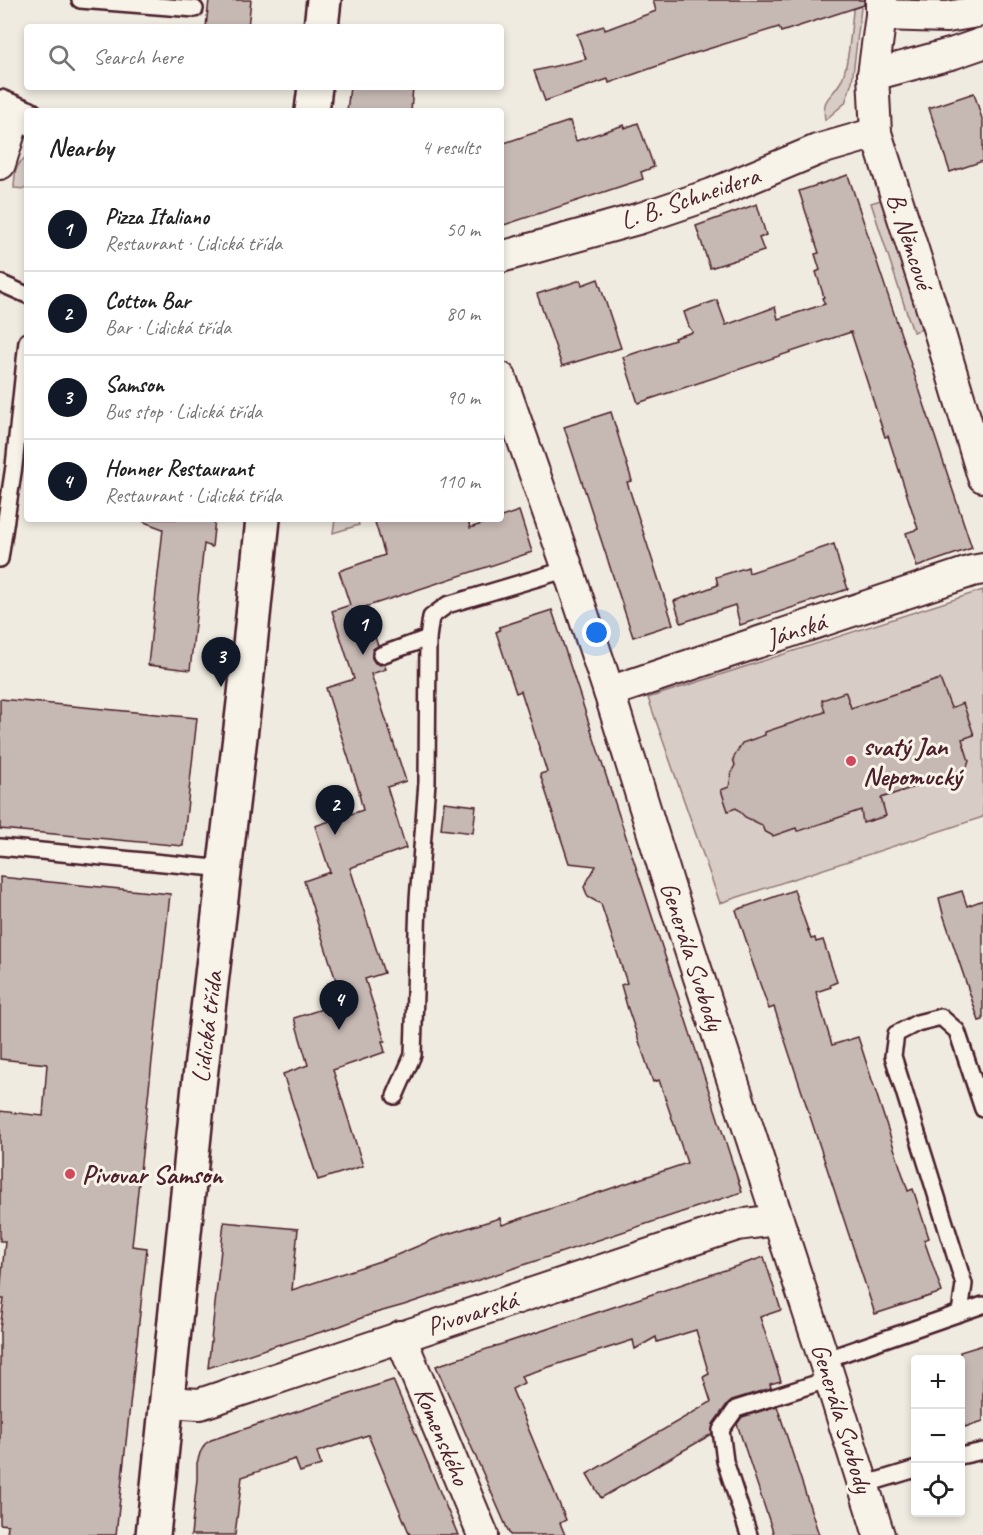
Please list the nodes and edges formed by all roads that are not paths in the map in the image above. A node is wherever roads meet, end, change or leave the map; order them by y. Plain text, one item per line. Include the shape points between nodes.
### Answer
1 (80, 0) edge
2 (324, 0) edge
3 (149, 2) edge
4 (881, 8) edge
5 (195, 9) dead end
6 (983, 11) edge
7 (321, 24) edge
8 (983, 42) edge
9 (873, 75) junction
10 (315, 90) edge
11 (312, 108) edge
12 (14, 113) edge
13 (876, 133) junction
14 (0, 164) edge
15 (504, 256) edge
16 (0, 283) edge
17 (24, 294) edge
18 (504, 387) edge
19 (24, 394) edge
20 (21, 448) edge
21 (983, 477) edge
22 (263, 522) edge
23 (0, 559) edge
24 (568, 569) junction
25 (983, 569) edge
26 (428, 638) junction
27 (381, 655) dead end
28 (609, 692) junction
29 (0, 847) edge
30 (225, 869) junction
31 (395, 1096) dead end
32 (983, 1109) edge
33 (777, 1220) junction
34 (983, 1305) edge
35 (960, 1313) junction
36 (400, 1336) junction
37 (827, 1369) junction
38 (167, 1402) junction
39 (983, 1451) edge
40 (965, 1455) edge
41 (911, 1470) edge
42 (863, 1485) junction
43 (153, 1535) edge
44 (483, 1535) edge
45 (749, 1535) edge
46 (879, 1535) edge

1 - 3 lane
2 - 7 street
3 - 5 lane
4 - 6 street via 947,17
4 - 9 street, B. Němcové
8 - 9 street
9 - 13 street, B. Němcové
10 - 11 street
12 - 14 street
13 - 15 street, L. B. Schneidera via 817,150 702,198
13 - 21 street, B. Němcové
16 - 17 lane
18 - 24 street, Generála Svobody
19 - 20 lane
20 - 23 lane
22 - 30 street, Lidická třída
24 - 26 lane via 447,605 431,617
24 - 28 street, Generála Svobody
25 - 28 street, Jánská
26 - 27 lane
26 - 31 lane via 427,782 413,1055
28 - 33 street, Generála Svobody
29 - 30 lane
30 - 38 street, Lidická třída
32 - 35 lane via 957,1030 941,1017 896,1034 893,1056 964,1284
33 - 36 street, Pivovarská via 737,1225
33 - 37 street, Generála Svobody
34 - 35 lane
35 - 37 lane
36 - 38 street, Pivovarská via 200,1404
36 - 44 street, Komenského
37 - 42 street, Generála Svobody
37 - 45 lane via 736,1409 721,1430 725,1461
38 - 43 street, Lidická třída
39 - 40 lane
41 - 42 lane
42 - 46 street, Generála Svobody

